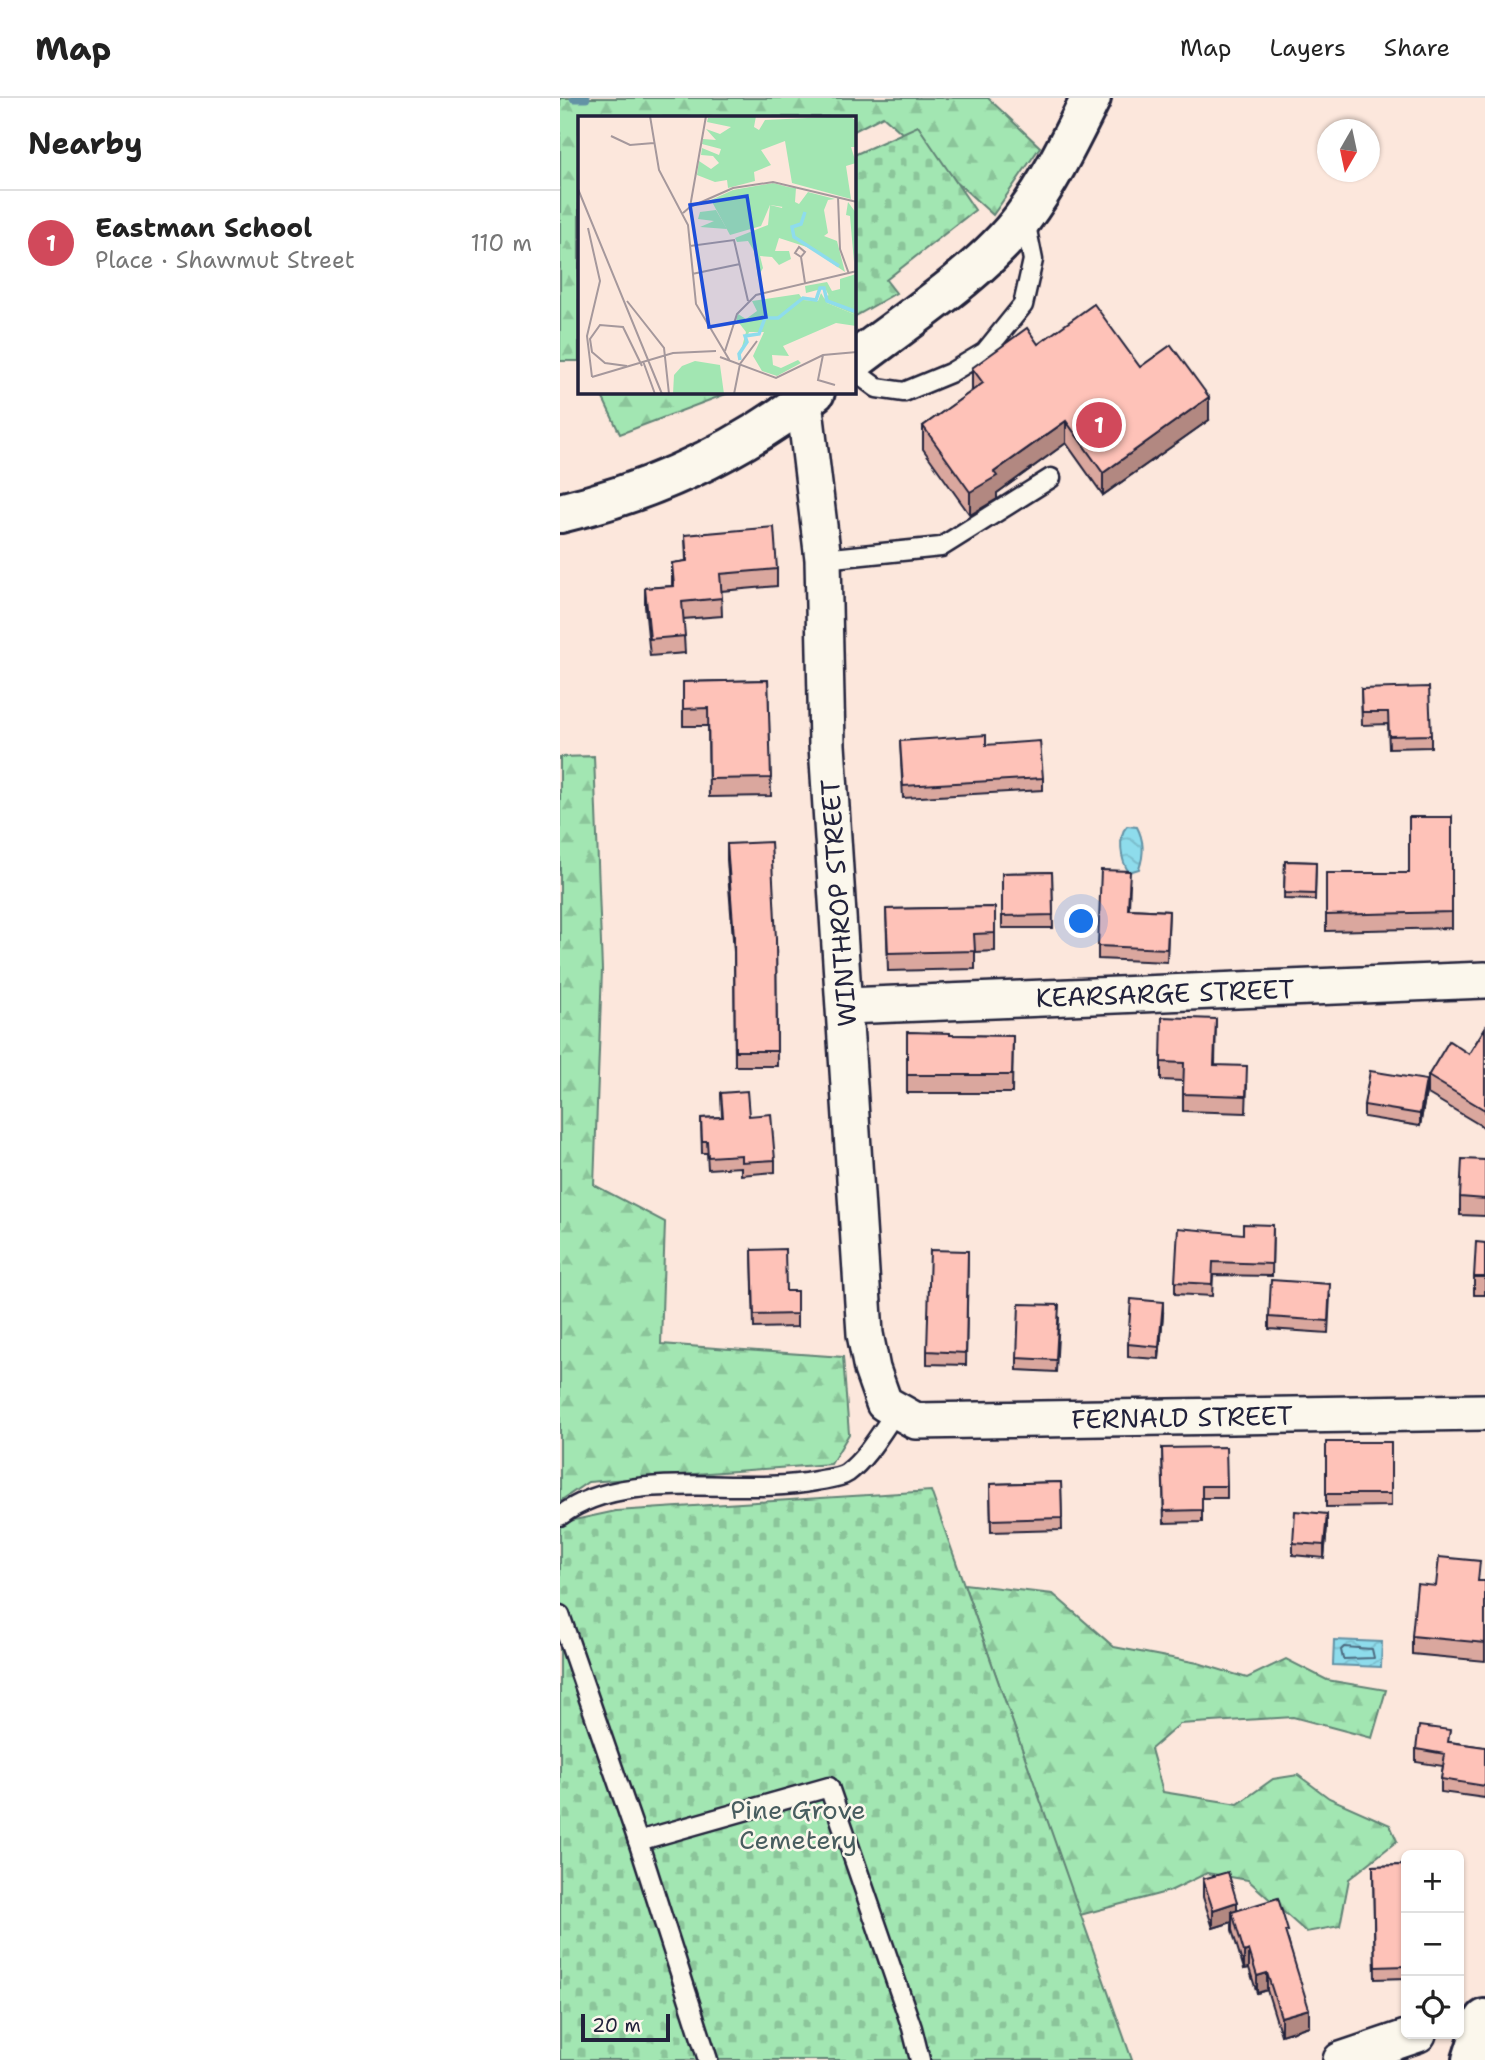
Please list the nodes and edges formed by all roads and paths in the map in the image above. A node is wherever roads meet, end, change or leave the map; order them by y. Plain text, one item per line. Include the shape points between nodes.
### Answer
1 (1091, 98) edge
2 (1024, 216) junction
3 (856, 359) edge
4 (856, 372) edge
5 (809, 396) edge
6 (1051, 478) dead end
7 (560, 513) edge
8 (823, 559) junction
9 (1485, 980) edge
10 (846, 1006) junction
11 (891, 1406) junction
12 (1485, 1412) edge
13 (560, 1516) edge
14 (560, 1615) edge
15 (638, 1841) junction
16 (1476, 2022) edge
17 (1403, 2039) edge
18 (708, 2060) edge
19 (920, 2060) edge
20 (1341, 2060) edge
21 (1472, 2060) edge

1 - 2 street via 1059,163
2 - 3 street via 971,270
2 - 4 lane via 1033,260 1023,305 985,352 904,392 877,388
5 - 7 street via 763,431 672,479
5 - 8 street, WINTHROP STREET
6 - 8 lane via 941,547
8 - 10 street, WINTHROP STREET via 827,745
9 - 10 street, KEARSARGE STREET
10 - 11 street, WINTHROP STREET via 865,1334 872,1369
11 - 12 street, FERNALD STREET via 916,1421 985,1422
11 - 13 lane via 872,1445 845,1474 786,1487 637,1488 575,1504
14 - 15 lane
15 - 18 lane
15 - 19 lane via 829,1787
16 - 21 street
17 - 20 street

